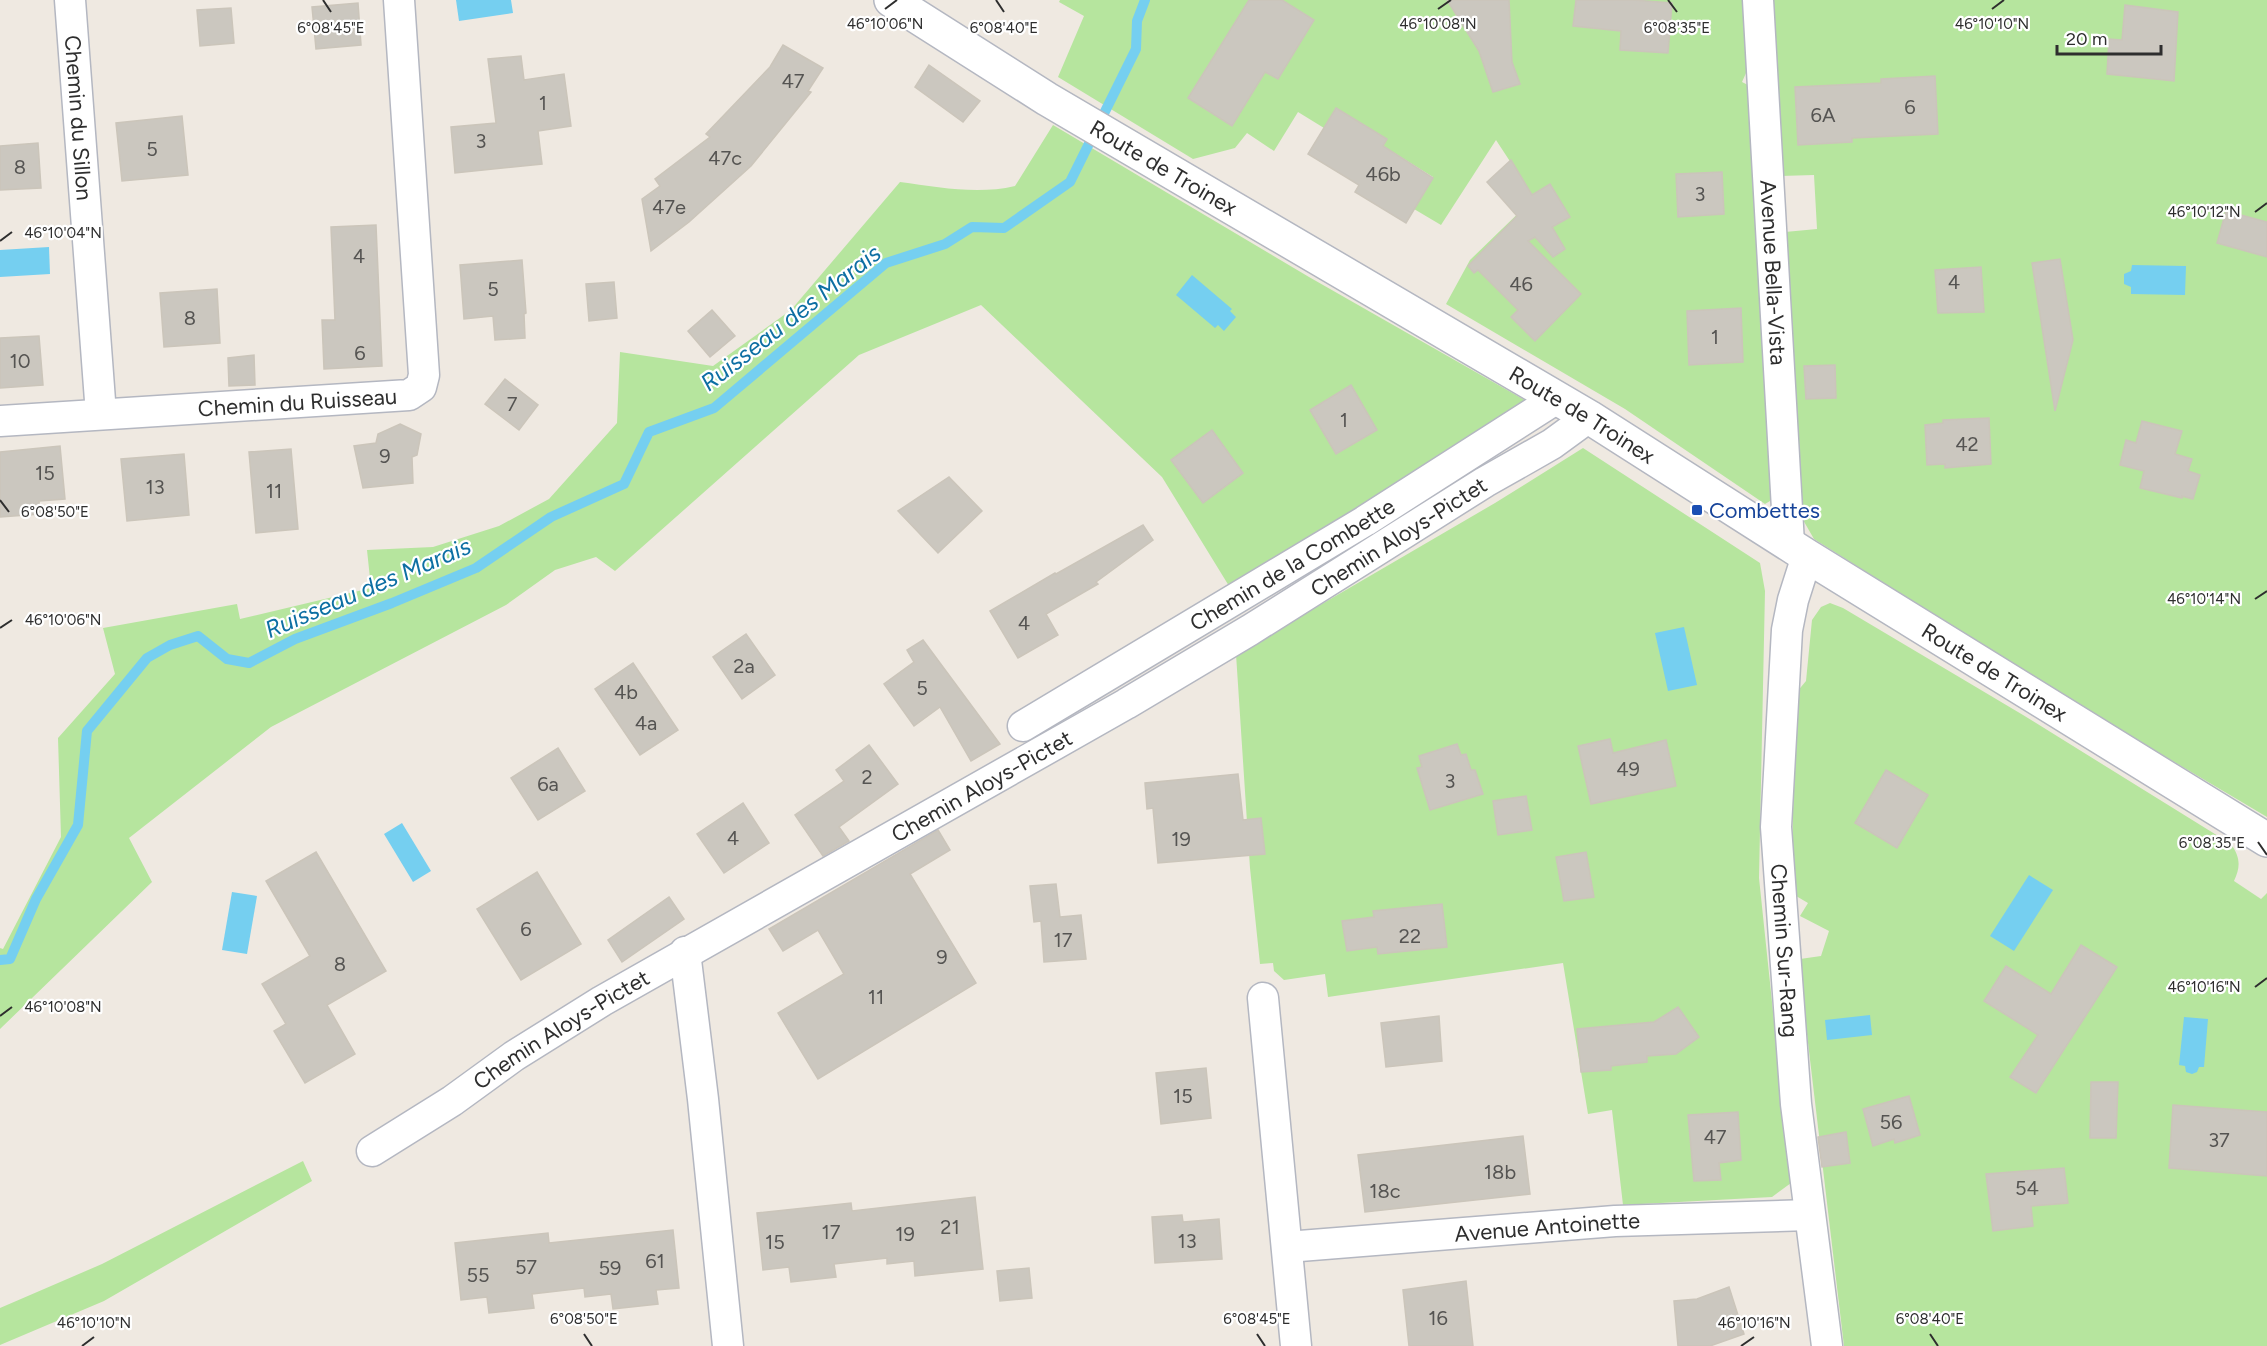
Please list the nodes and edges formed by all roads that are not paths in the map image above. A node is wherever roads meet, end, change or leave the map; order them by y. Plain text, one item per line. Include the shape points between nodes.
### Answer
1 (70, 0) edge
2 (399, 0) edge
3 (891, 0) edge
4 (1758, 0) edge
5 (1557, 398) junction
6 (101, 414) junction
7 (1589, 417) junction
8 (0, 421) edge
9 (1798, 550) junction
10 (1023, 726) dead end
11 (2267, 840) edge
12 (686, 952) junction
13 (1263, 998) dead end
14 (372, 1151) dead end
15 (1809, 1215) junction
16 (1287, 1247) junction
17 (728, 1346) edge
18 (1296, 1346) edge
19 (1827, 1346) edge

1 - 6 street, Chemin du Sillon
2 - 6 street, Chemin du Ruisseau via 424,375 421,387 409,394
3 - 5 street, Route de Troinex via 1047,99
4 - 9 street, Avenue Bella-Vista
5 - 7 street, Route de Troinex
5 - 10 street, Chemin de la Combette via 1365,521
6 - 8 street, Chemin du Ruisseau
7 - 9 street, Route de Troinex
7 - 12 street, Chemin Aloys-Pictet via 1526,460 1126,704
9 - 11 street, Route de Troinex
9 - 15 street, Chemin Sur-Rang via 1787,630 1776,826 1796,1104
12 - 14 street, Chemin Aloys-Pictet via 514,1056
12 - 17 street
13 - 16 street
15 - 16 street, Avenue Antoinette via 1615,1221
15 - 19 street, Chemin Sur-Rang
16 - 18 street

